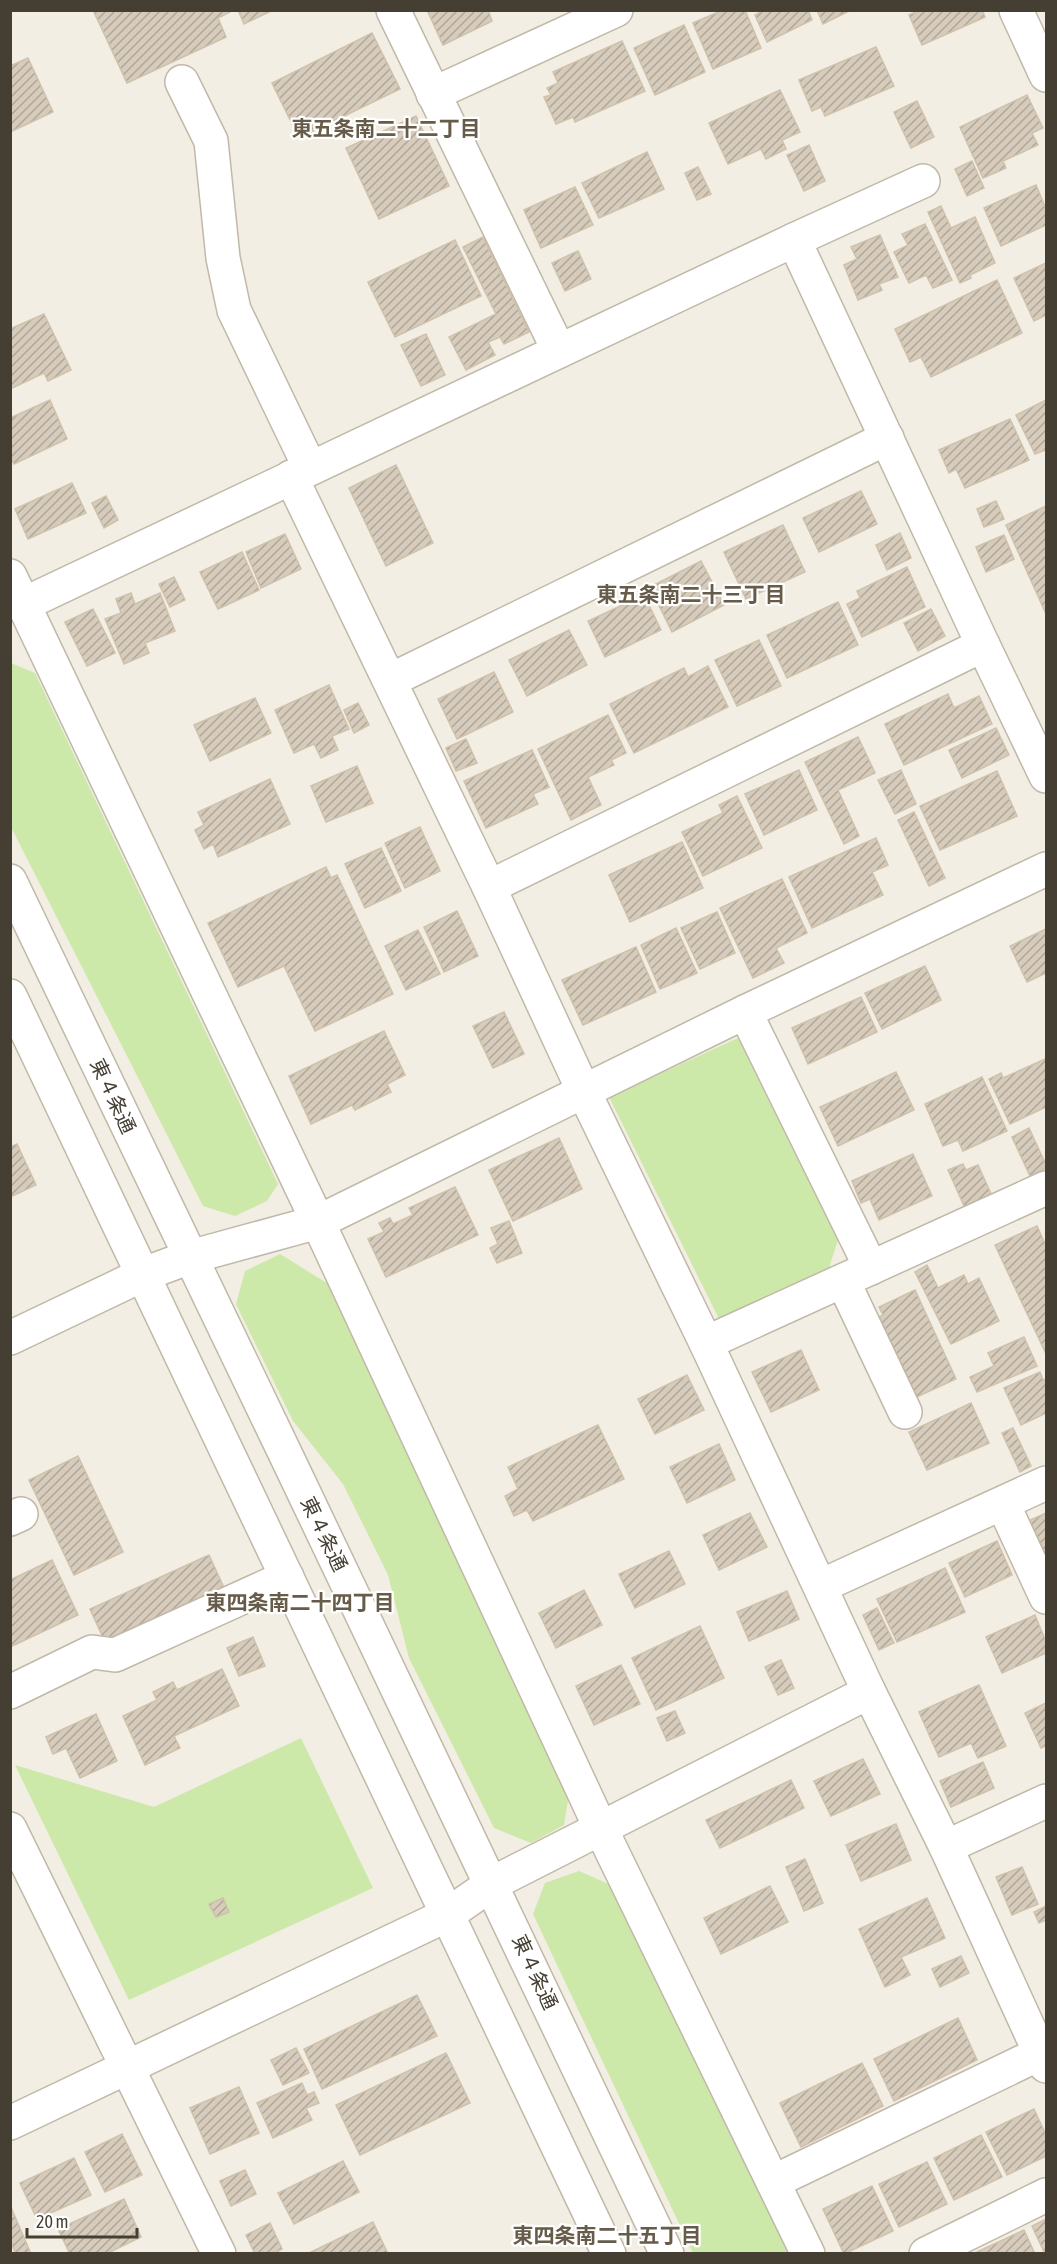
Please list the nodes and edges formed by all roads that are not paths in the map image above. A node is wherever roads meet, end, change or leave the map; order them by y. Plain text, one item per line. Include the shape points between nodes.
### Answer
1 (393, 10) edge
2 (616, 10) edge
3 (1016, 10) edge
4 (1047, 75) edge
5 (182, 82) dead end
6 (433, 94) junction
7 (923, 181) dead end
8 (794, 240) junction
9 (559, 351) junction
10 (887, 438) junction
11 (301, 472) junction
12 (14, 584) edge
13 (983, 645) junction
14 (390, 681) junction
15 (1047, 776) edge
16 (1047, 869) edge
17 (10, 881) edge
18 (489, 887) junction
19 (10, 996) edge
20 (745, 1012) junction
21 (584, 1092) junction
22 (1047, 1188) edge
23 (318, 1222) junction
24 (189, 1257) junction
25 (872, 1268) junction
26 (144, 1274) junction
27 (843, 1281) junction
28 (10, 1338) edge
29 (706, 1343) junction
30 (905, 1412) dead end
31 (1047, 1483) edge
32 (1003, 1504) junction
33 (287, 1577) junction
34 (821, 1586) junction
35 (1047, 1597) edge
36 (10, 1692) edge
37 (869, 1692) junction
38 (1044, 1808) edge
39 (600, 1827) junction
40 (10, 1829) edge
41 (946, 1847) junction
42 (493, 1883) junction
43 (447, 1915) junction
44 (1044, 2059) edge
45 (127, 2066) junction
46 (10, 2122) edge
47 (773, 2182) junction
48 (1047, 2195) edge
49 (219, 2253) edge
50 (609, 2253) edge
51 (667, 2253) edge
52 (808, 2253) edge
53 (926, 2253) edge

1 - 6 street
2 - 6 street
3 - 4 street
5 - 11 street via 211,141 223,258 234,310
6 - 9 street
7 - 8 street
8 - 9 street
8 - 10 street
9 - 11 street
10 - 13 street
10 - 14 street
11 - 12 street
11 - 14 street
12 - 23 street
13 - 15 street
13 - 18 street
14 - 18 street
16 - 20 street
17 - 24 street, 東４条通
18 - 21 street
19 - 26 street
20 - 21 street
20 - 25 street
21 - 23 street
21 - 29 street
22 - 25 street
23 - 24 street
23 - 39 street
24 - 26 street
24 - 42 street, 東４条通
25 - 27 street
26 - 28 street
26 - 33 street
27 - 29 street
27 - 30 street
29 - 34 street
31 - 32 street
32 - 34 street
32 - 35 street
33 - 36 street via 115,1655 92,1652
33 - 43 street
34 - 37 street
37 - 39 street
37 - 41 street
38 - 41 street
39 - 42 street
39 - 47 street
40 - 45 street
41 - 44 street
42 - 43 street
42 - 51 street, 東４条通
43 - 45 street
43 - 50 street
44 - 47 street
45 - 46 street
45 - 49 street
47 - 52 street
48 - 53 street

